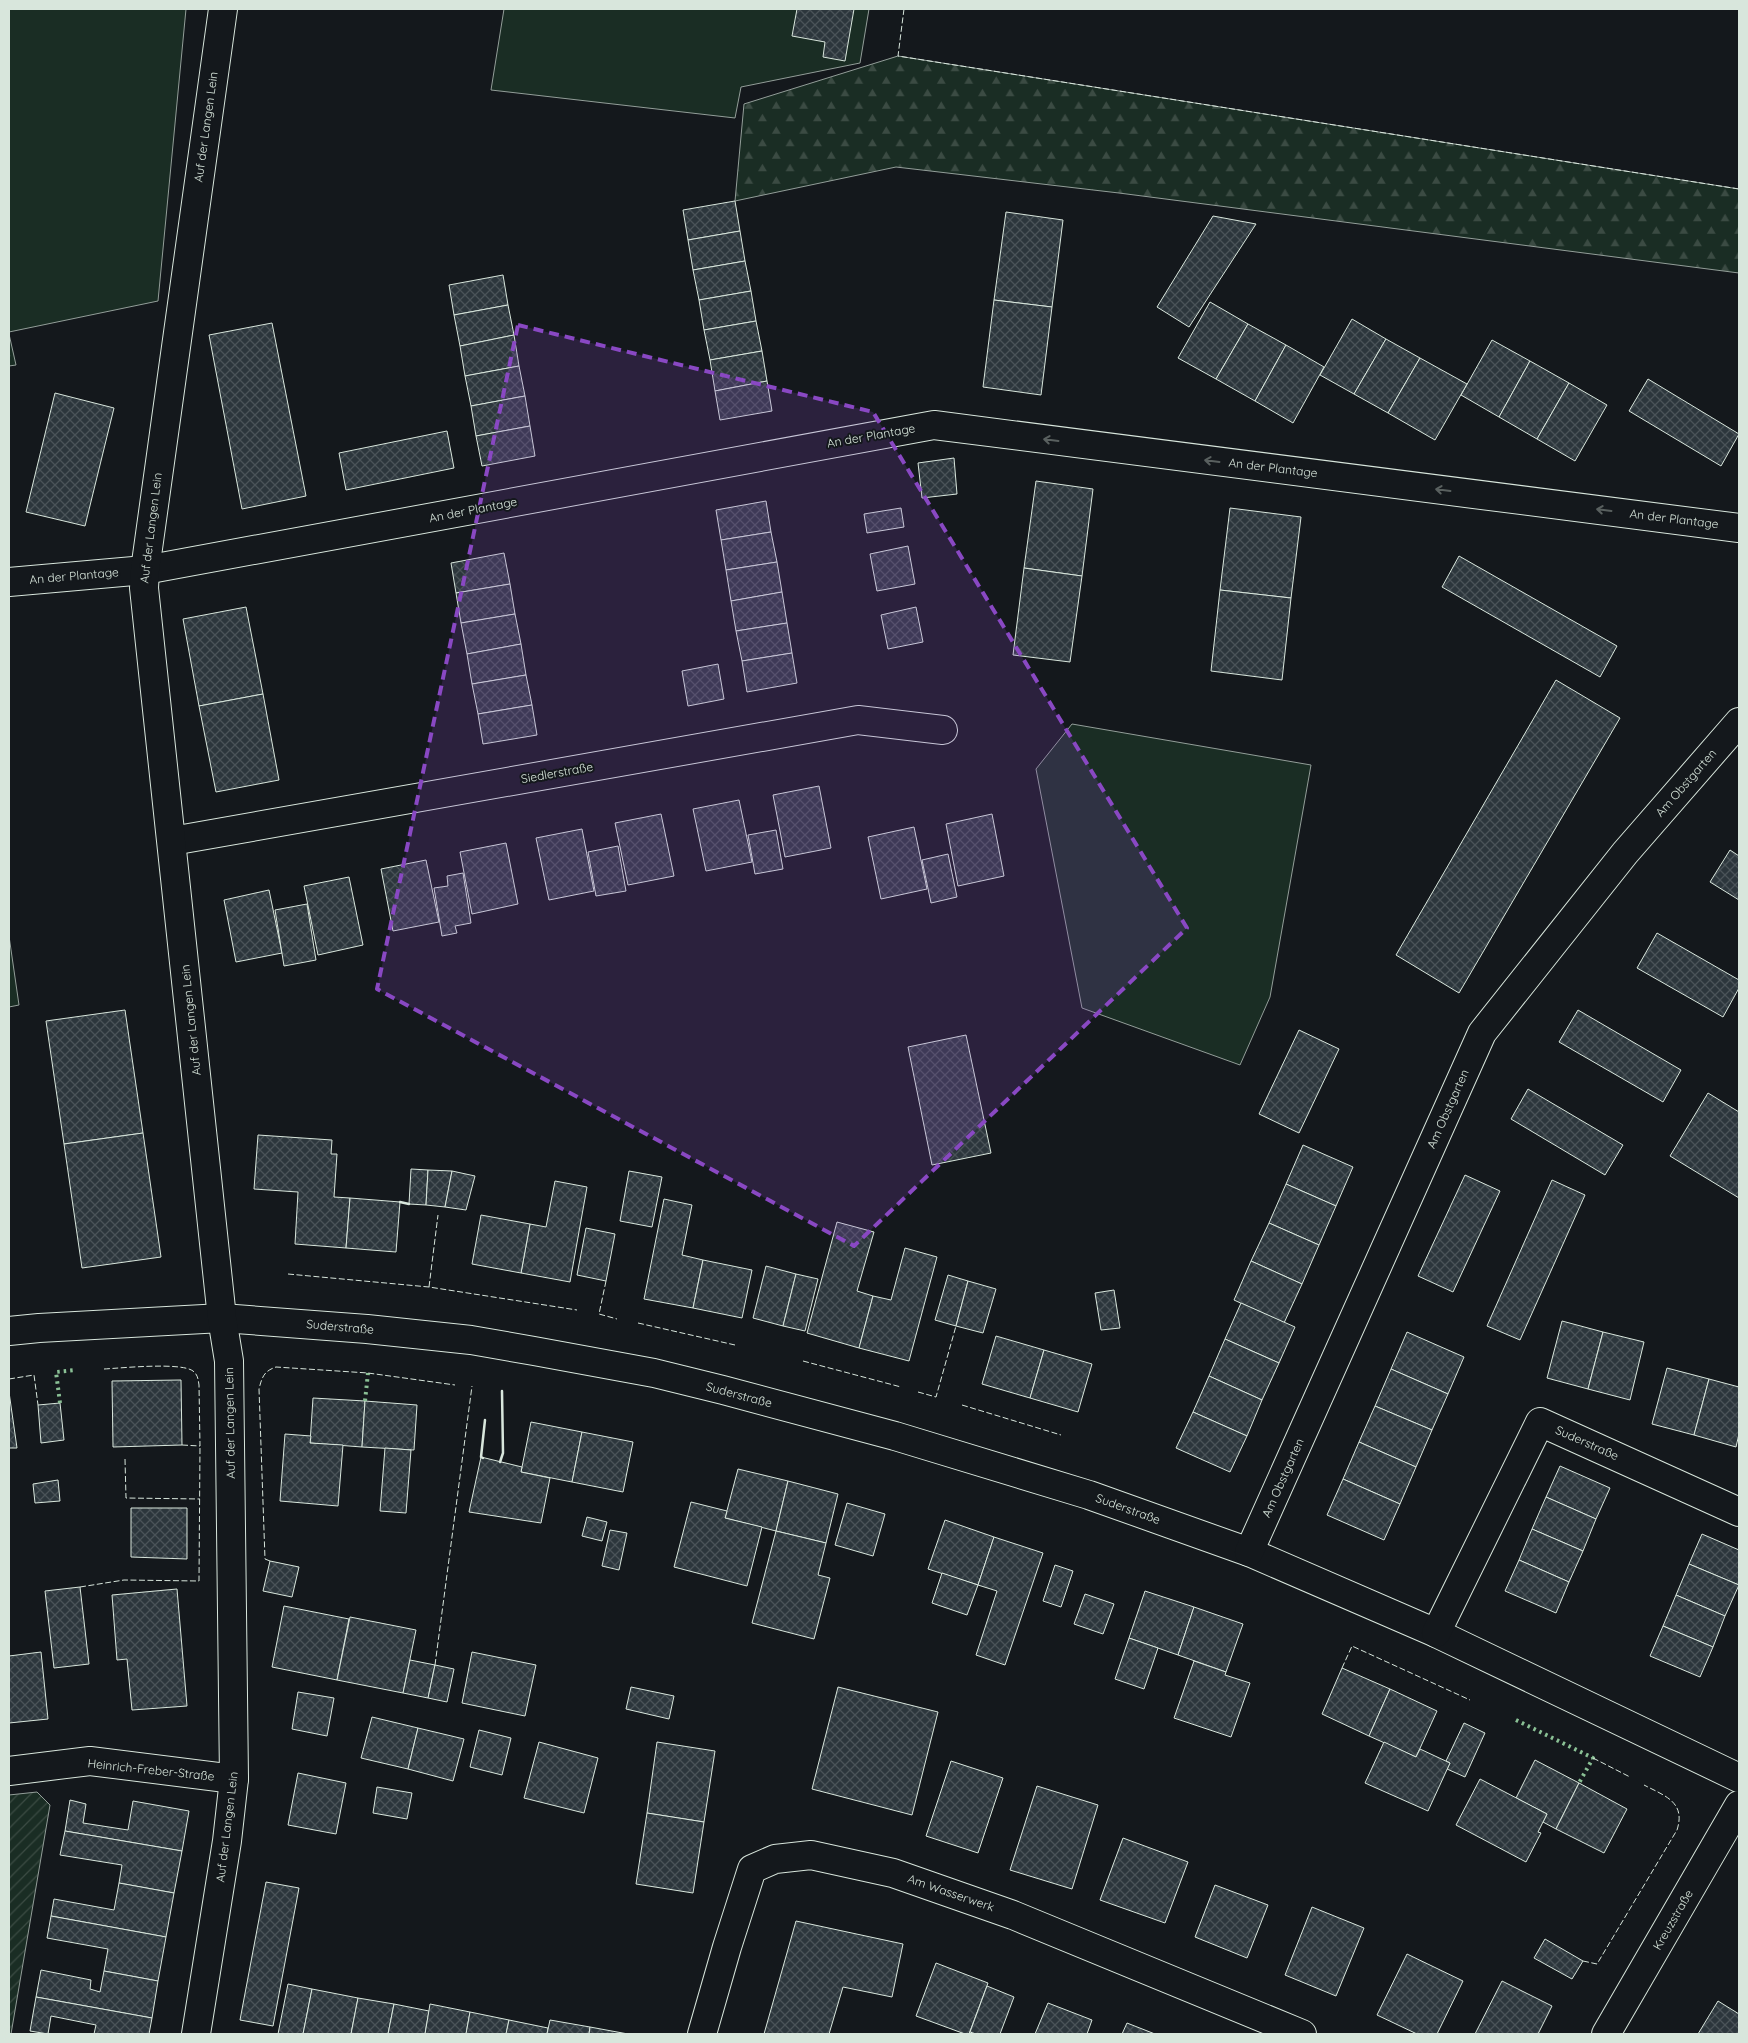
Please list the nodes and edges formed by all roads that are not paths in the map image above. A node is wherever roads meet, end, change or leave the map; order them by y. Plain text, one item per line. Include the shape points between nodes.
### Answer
1 (222, 9) edge
2 (1739, 528) edge
3 (145, 570) junction
4 (9, 582) edge
5 (1739, 722) edge
6 (944, 730) dead end
7 (172, 841) junction
8 (222, 1318) junction
9 (9, 1331) edge
10 (1739, 1512) edge
11 (1249, 1552) junction
12 (1436, 1634) junction
13 (9, 1770) edge
14 (1739, 1778) edge
15 (234, 1779) junction
16 (1739, 1805) edge
17 (196, 2034) edge
18 (702, 2034) edge
19 (1302, 2034) edge
20 (1606, 2034) edge

1 - 3 street, Auf der Langen Lein
2 -> 3 street, An der Plantage via 934,425
3 - 4 street, An der Plantage
3 - 7 street, Auf der Langen Lein via 144,588
5 - 11 street, Am Obstgarten via 1625,853 1482,1033
6 - 7 street, Siedlerstraße via 858,720
7 - 8 street, Auf der Langen Lein
8 - 9 street, Suderstraße
8 - 11 street, Suderstraße via 471,1340 654,1373 941,1450 1089,1495
8 - 15 street, Auf der Langen Lein via 230,1362
10 - 12 street, Suderstraße via 1540,1422
11 - 12 street, Suderstraße
12 - 14 street, Suderstraße
13 - 15 street, Heinrich-Freber-Straße via 90,1761
15 - 17 street, Auf der Langen Lein
16 - 20 street, Kreuzstraße
18 - 19 street, Am Wasserwerk via 752,1869 775,1859 811,1855 893,1873 1013,1914

